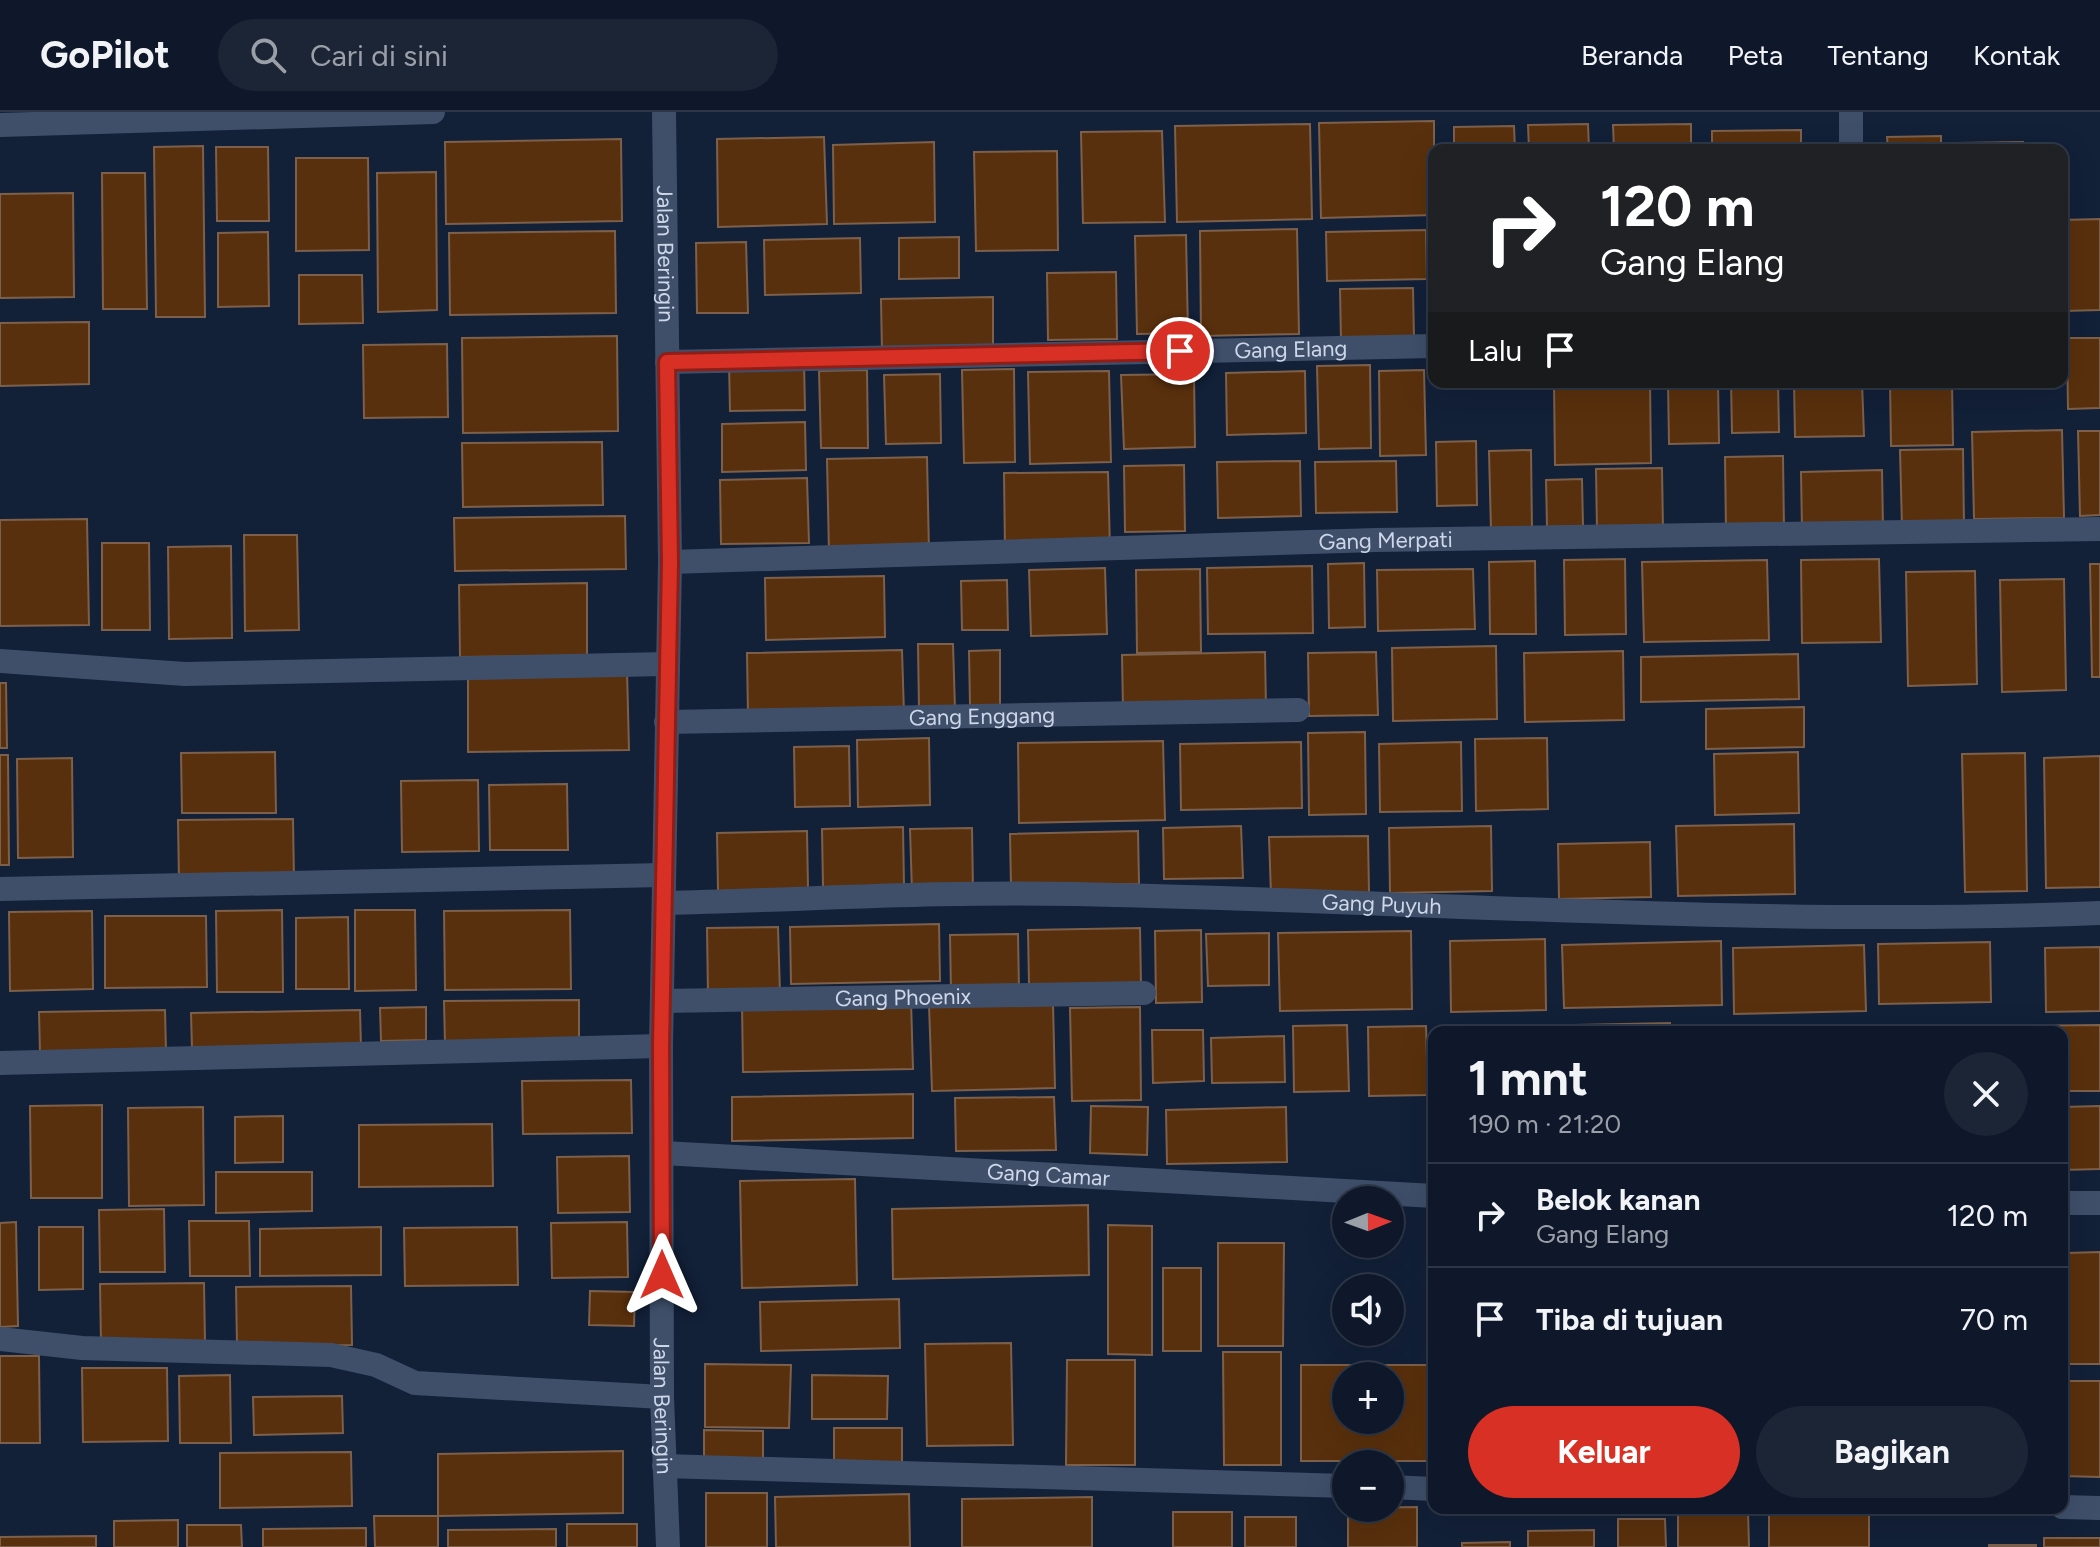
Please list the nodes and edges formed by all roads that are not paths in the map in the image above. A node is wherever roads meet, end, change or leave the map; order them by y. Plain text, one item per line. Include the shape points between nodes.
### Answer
1 (433, 112) edge
2 (664, 112) edge
3 (1851, 112) edge
4 (0, 125) edge
5 (1851, 144) edge
6 (1428, 346) edge
7 (667, 362) junction
8 (2100, 529) edge
9 (670, 562) junction
10 (0, 661) edge
11 (667, 664) junction
12 (1298, 710) dead end
13 (666, 722) junction
14 (664, 875) junction
15 (0, 889) edge
16 (664, 903) junction
17 (2100, 913) edge
18 (1144, 993) dead end
19 (663, 1001) junction
20 (661, 1046) junction
21 (0, 1063) edge
22 (663, 1153) junction
23 (1428, 1196) edge
24 (2068, 1203) edge
25 (2100, 1203) edge
26 (0, 1339) edge
27 (662, 1397) junction
28 (664, 1466) junction
29 (1332, 1486) edge
30 (1404, 1488) edge
31 (1428, 1489) edge
32 (2068, 1507) edge
33 (2100, 1508) edge
34 (668, 1547) edge

1 - 4 street
2 - 7 street, Jalan Beringin
3 - 5 street
6 - 7 street, Gang Elang
7 - 9 street, Jalan Beringin
8 - 9 street, Gang Merpati via 1376,540
9 - 11 street, Jalan Beringin
10 - 11 street via 185,674
11 - 13 street, Jalan Beringin
12 - 13 street, Gang Enggang
13 - 14 street, Jalan Beringin
14 - 15 street
14 - 16 street, Jalan Beringin
16 - 17 street, Gang Puyuh via 1071,894 1740,914
16 - 19 street, Jalan Beringin
18 - 19 street, Gang Phoenix
19 - 20 street, Jalan Beringin
20 - 21 street
20 - 22 street, Jalan Beringin
22 - 23 street, Gang Camar
22 - 27 street, Jalan Beringin
24 - 25 street
26 - 27 street via 82,1348 331,1355 376,1365 415,1383
27 - 28 street, Jalan Beringin
28 - 29 street
28 - 34 street, Jalan Beringin
30 - 31 street
32 - 33 street

